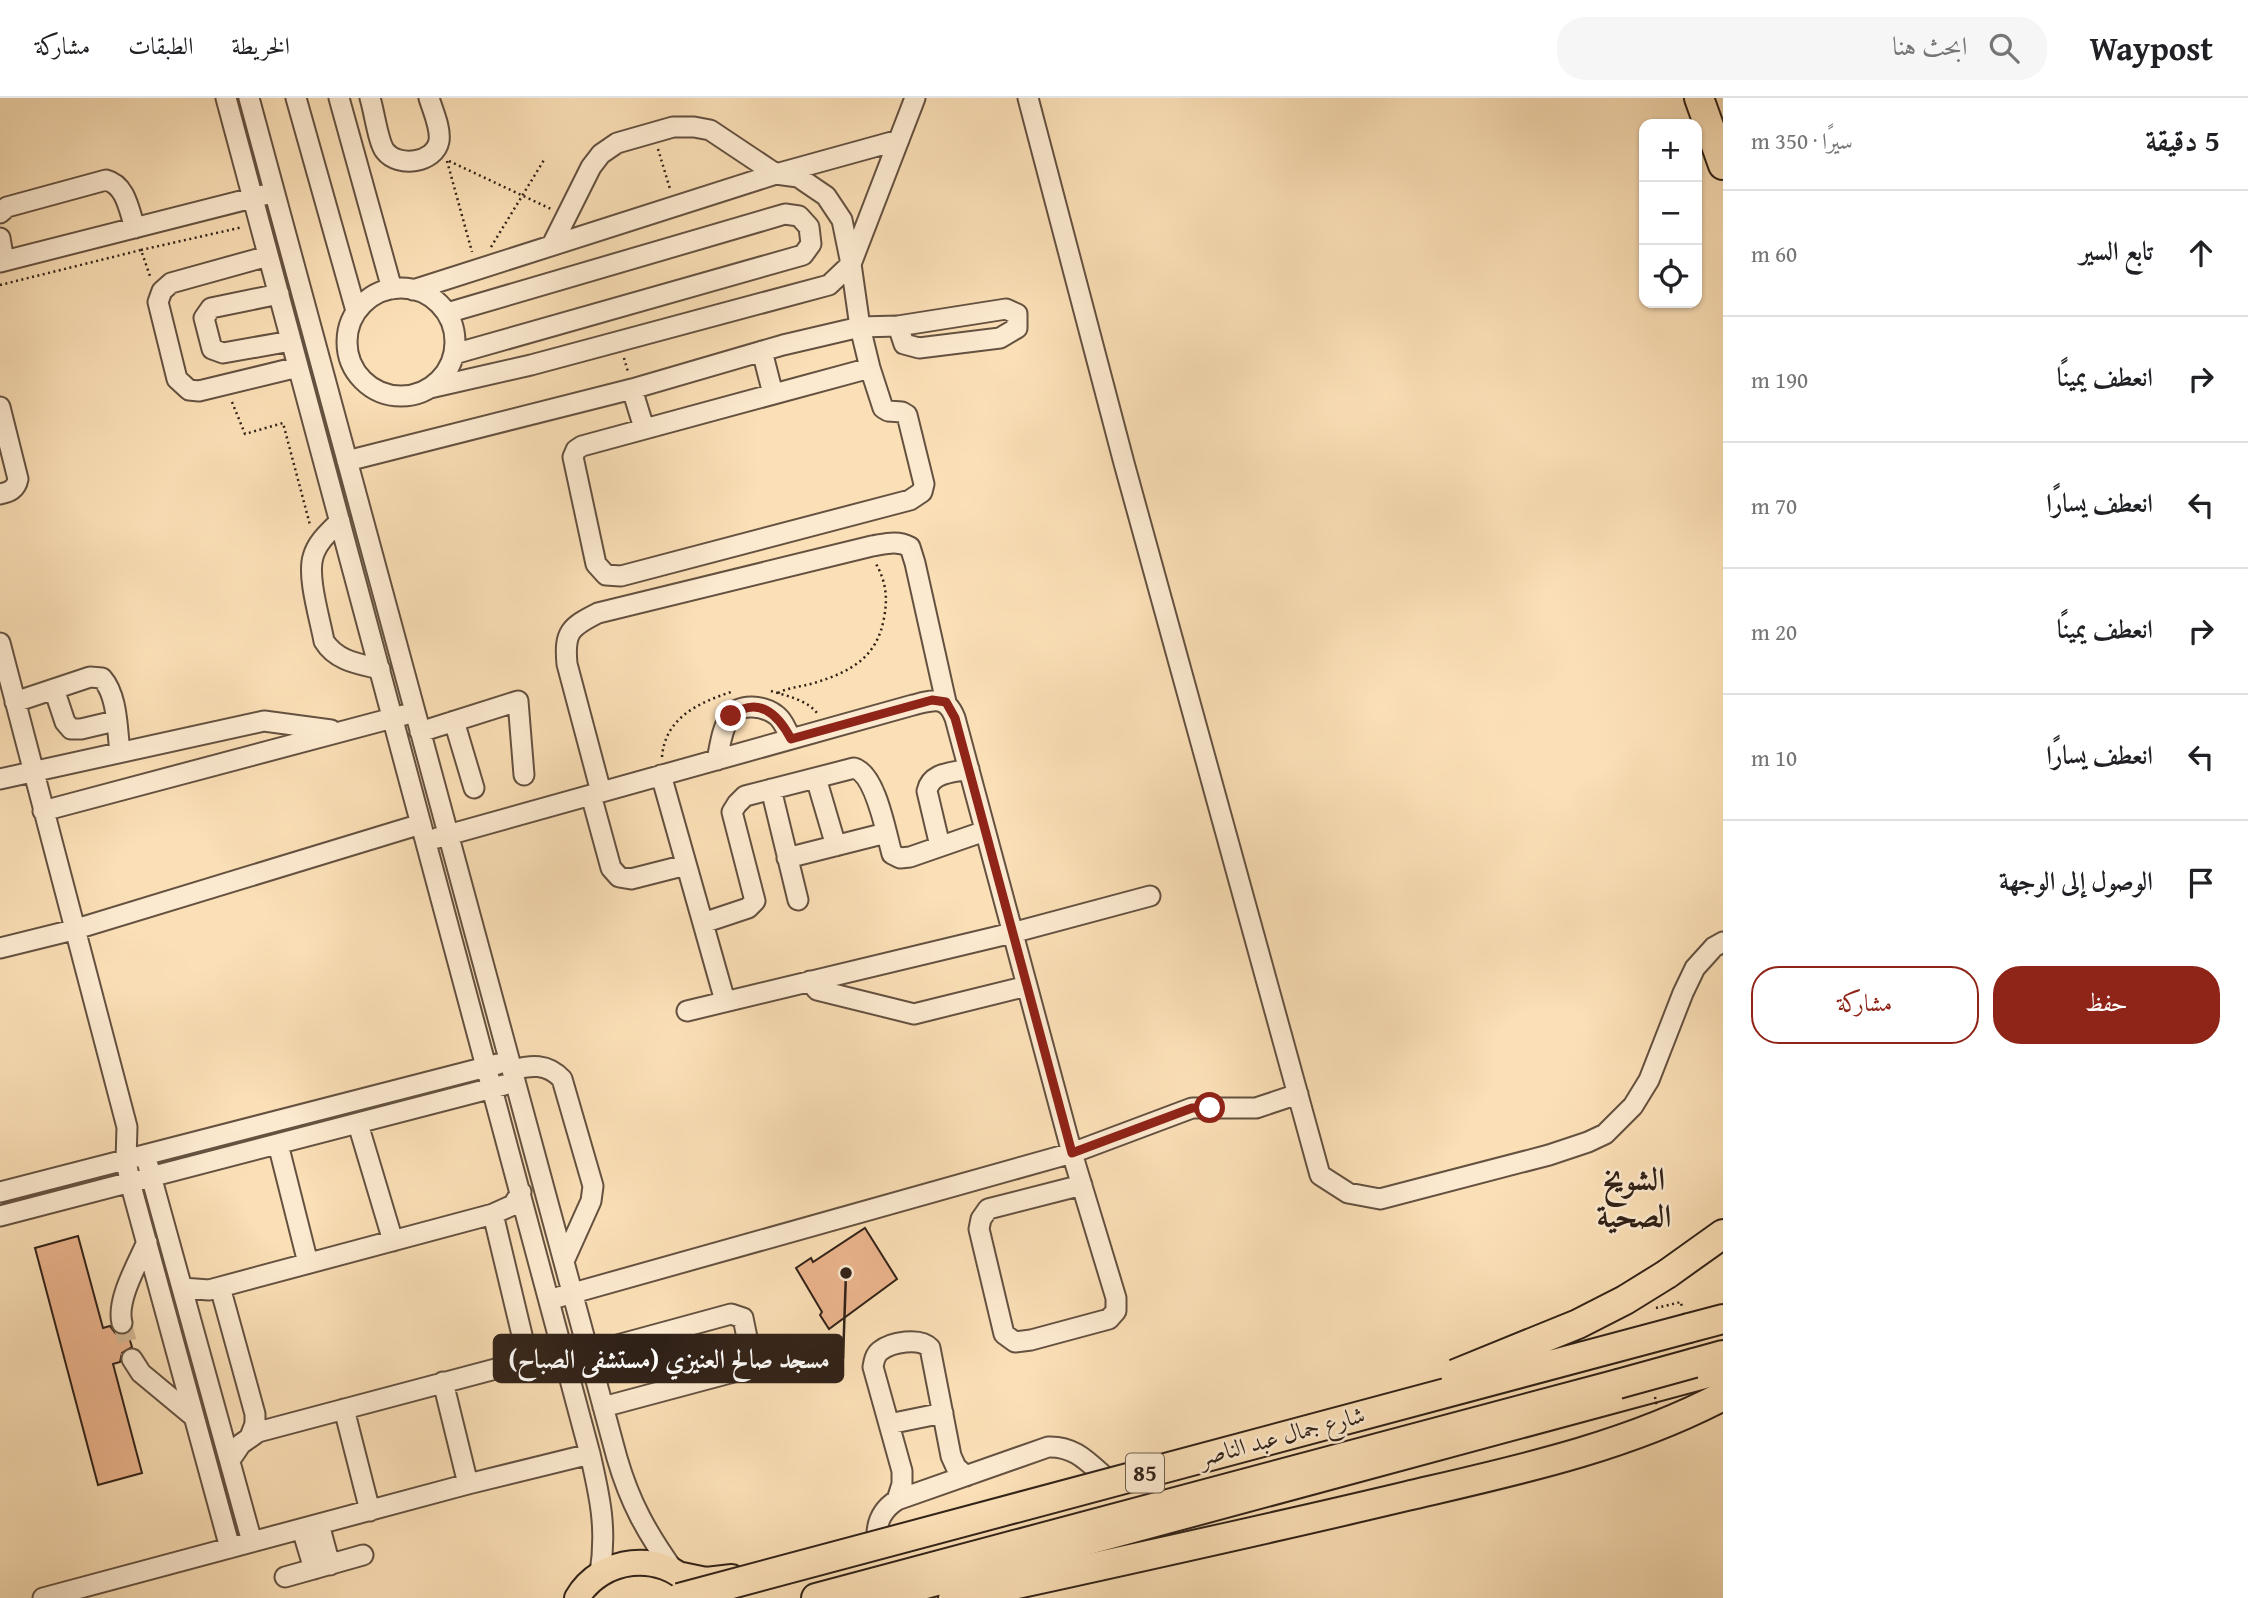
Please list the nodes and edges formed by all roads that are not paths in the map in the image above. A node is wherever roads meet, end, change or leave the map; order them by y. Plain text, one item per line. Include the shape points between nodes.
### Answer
1 (226, 98) edge
2 (249, 98) edge
3 (296, 98) edge
4 (340, 98) edge
5 (370, 98) edge
6 (429, 98) edge
7 (915, 98) edge
8 (1028, 98) edge
9 (1699, 98) edge
10 (1707, 98) edge
11 (899, 140) junction
12 (1723, 163) edge
13 (776, 174) junction
14 (274, 193) junction
15 (252, 198) junction
16 (0, 213) edge
17 (135, 228) junction
18 (0, 238) edge
19 (552, 245) junction
20 (262, 257) junction
21 (2, 262) edge
22 (851, 264) junction
23 (392, 289) junction
24 (413, 290) junction
25 (279, 294) junction
26 (356, 311) junction
27 (447, 313) junction
28 (898, 326) junction
29 (860, 327) junction
30 (347, 340) junction
31 (291, 341) junction
32 (762, 351) junction
33 (318, 353) junction
34 (454, 355) junction
35 (351, 362) junction
36 (298, 367) junction
37 (870, 368) junction
38 (323, 374) junction
39 (430, 388) junction
40 (632, 388) junction
41 (773, 394) junction
42 (0, 407) edge
43 (644, 428) junction
44 (347, 461) junction
45 (0, 494) edge
46 (340, 521) junction
47 (0, 643) edge
48 (3, 665) edge
49 (380, 669) junction
50 (54, 689) junction
51 (15, 702) junction
52 (946, 702) junction
53 (415, 712) junction
54 (393, 718) junction
55 (115, 721) junction
56 (454, 721) junction
57 (342, 731) junction
58 (420, 732) junction
59 (791, 739) junction
60 (120, 752) junction
61 (717, 760) junction
62 (969, 769) junction
63 (33, 771) junction
64 (524, 775) dead end
65 (661, 775) junction
66 (816, 778) junction
67 (0, 779) edge
68 (474, 788) dead end
69 (771, 789) junction
70 (596, 793) junction
71 (43, 811) junction
72 (985, 831) junction
73 (424, 832) junction
74 (886, 833) junction
75 (448, 834) junction
76 (836, 846) junction
77 (940, 846) junction
78 (788, 858) junction
79 (686, 865) junction
80 (1150, 896) dead end
81 (798, 900) dead end
82 (703, 923) junction
83 (73, 930) junction
84 (1012, 933) junction
85 (1723, 942) edge
86 (0, 948) edge
87 (810, 981) junction
88 (1027, 986) junction
89 (489, 989) junction
90 (468, 996) junction
91 (725, 1001) junction
92 (687, 1011) dead end
93 (487, 1066) junction
94 (512, 1071) junction
95 (493, 1088) junction
96 (1298, 1094) junction
97 (358, 1124) junction
98 (278, 1144) junction
99 (1072, 1153) junction
100 (135, 1157) junction
101 (151, 1177) junction
102 (130, 1182) junction
103 (1082, 1185) junction
104 (0, 1192) edge
105 (521, 1192) junction
106 (1, 1213) edge
107 (493, 1213) junction
108 (1723, 1234) edge
109 (393, 1241) junction
110 (147, 1242) junction
111 (537, 1251) junction
112 (561, 1252) junction
113 (308, 1264) junction
114 (220, 1287) junction
115 (182, 1288) junction
116 (572, 1293) junction
117 (550, 1300) junction
118 (1723, 1311) edge
119 (1723, 1319) edge
120 (122, 1323) tunnel mouth
121 (196, 1339) junction
122 (174, 1345) junction
123 (563, 1351) junction
124 (588, 1353) junction
125 (1723, 1355) edge
126 (132, 1359) tunnel mouth
127 (511, 1364) junction
128 (1723, 1371) edge
129 (443, 1382) junction
130 (209, 1385) junction
131 (187, 1391) junction
132 (1723, 1396) edge
133 (603, 1407) junction
134 (344, 1409) junction
135 (943, 1413) junction
136 (194, 1418) junction
137 (1347, 1419) junction
138 (889, 1424) junction
139 (250, 1437) junction
140 (590, 1454) junction
141 (230, 1460) junction
142 (966, 1476) junction
143 (1105, 1477) junction
144 (468, 1484) junction
145 (897, 1500) junction
146 (370, 1511) junction
147 (311, 1526) junction
148 (877, 1539) junction
149 (251, 1542) junction
150 (230, 1548) junction
151 (363, 1555) dead end
152 (322, 1567) junction
153 (600, 1573) junction
154 (285, 1577) dead end
155 (678, 1581) edge
156 (43, 1598) edge
157 (577, 1598) edge
158 (701, 1598) edge
159 (816, 1598) edge
160 (881, 1598) edge
161 (953, 1598) edge

1 - 15 street
2 - 14 street
3 - 26 street
4 - 23 street
5 - 6 street via 384,150 395,159 409,161 441,156
7 - 11 street
8 - 96 street
9 - 12 highway
10 - 12 street
11 - 13 street
11 - 22 street
13 - 19 street
13 - 19 street via 709,130 694,127 673,127 617,144 591,167
13 - 22 street via 798,177 826,196 842,220
14 - 15 street
14 - 33 street
15 - 17 street
15 - 20 street
16 - 17 street via 7,207 106,180 121,187
17 - 21 street
18 - 21 street
19 - 24 street
20 - 25 street
20 - 36 street via 171,283 162,291 158,302 177,379 189,390 199,391
22 - 29 street
22 - 39 street via 830,285
23 - 24 street
23 - 26 street via 372,297
24 - 27 street via 432,298
25 - 31 street
25 - 31 street via 211,308 204,318 212,349 223,353
26 - 30 street
27 - 34 street via 455,333
27 - 34 street via 785,214 799,216 809,227 811,244 803,255
28 - 28 street via 1006,309 1017,314 1017,328 1000,338 919,348 904,344
28 - 29 street
29 - 32 street
29 - 37 street
30 - 33 street
30 - 35 street
31 - 36 street
32 - 40 street
32 - 41 street
33 - 38 street
34 - 39 street via 445,374
35 - 38 street
35 - 39 street via 369,387 389,396 410,396
36 - 46 street
37 - 41 street
37 - 43 street via 883,408 907,415 922,492 909,500 621,576 606,575 596,564 573,457 582,446
38 - 44 street
40 - 43 street
40 - 44 street
41 - 43 street
42 - 45 street via 18,479 11,491
44 - 53 street
46 - 49 street
46 - 49 street via 312,559 324,641 338,656
47 - 48 street
48 - 51 street
49 - 54 street
50 - 51 street
50 - 55 street via 71,729
50 - 55 street via 90,677 102,678 110,691
51 - 63 street
52 - 59 street via 932,700
52 - 62 street
52 - 70 street via 910,547 894,542 598,613 575,625 565,649
53 - 54 street
53 - 58 street
54 - 57 street
54 - 73 street
55 - 60 street
56 - 58 street
56 - 64 street via 518,701
56 - 68 street
57 - 60 street via 264,721
57 - 71 street
58 - 75 street
59 - 61 street
59 - 61 street via 777,715 746,707 731,716
60 - 63 street
61 - 65 street
62 - 72 street
62 - 77 street via 936,776 929,782 926,791
63 - 67 street
63 - 71 street
65 - 70 street
65 - 79 street
66 - 69 street
66 - 74 street via 861,770 875,793
66 - 76 street
69 - 78 street
69 - 82 street via 745,796 732,812 755,901 748,908
70 - 75 street
70 - 79 street via 611,868 620,877 631,879
71 - 83 street
72 - 77 street
72 - 84 street
73 - 75 street
73 - 83 street
73 - 90 street
74 - 76 street
74 - 77 street via 892,853 900,858
75 - 89 street
76 - 78 street
78 - 81 street
79 - 82 street
80 - 84 street
82 - 91 street
83 - 86 street
83 - 100 street
84 - 87 street
84 - 88 street
85 - 96 street via 1695,968 1649,1080 1633,1106 1605,1134 1588,1143 1380,1199 1348,1193 1320,1175
87 - 88 street via 817,990 914,1014
87 - 91 street
88 - 99 street
89 - 90 street
89 - 94 street
90 - 93 street
91 - 92 street
93 - 94 street
93 - 95 street
93 - 100 street
94 - 95 street
94 - 112 street
94 - 112 street via 541,1066 562,1079 592,1180 592,1201
95 - 97 street
95 - 105 street
96 - 99 street via 1256,1108 1192,1108
97 - 98 street
97 - 109 street
98 - 101 street
98 - 113 street
99 - 103 street
99 - 116 street
100 - 101 street
100 - 102 street
100 - 104 street
101 - 102 street
101 - 115 street
102 - 106 street
102 - 110 street
103 - 103 street via 988,1209 981,1219 979,1229 1004,1334 1015,1342 1109,1319 1116,1311
105 - 107 street via 513,1205
105 - 111 street
107 - 109 street
107 - 127 street via 522,1335
108 - 137 highway, bridge via 1667,1274 1578,1324
109 - 113 street
110 - 120 street via 123,1299
110 - 122 street
111 - 112 street
111 - 117 street
112 - 116 street
113 - 114 street
114 - 115 street
114 - 139 street via 256,1414
115 - 121 street
116 - 117 street
116 - 124 street
117 - 123 street
118 - 143 main road
119 - 137 highway, شارع جمال عبد الناصر / 85, bridge
121 - 122 street
121 - 130 street
122 - 131 street
123 - 127 street
123 - 140 street
124 - 133 street
124 - 133 street via 731,1314 743,1318 751,1357 745,1369
125 - 159 highway, شارع جمال عبد الناصر / 85, bridge
126 - 136 street via 141,1373
127 - 129 street
128 - 160 main road
129 - 134 street
129 - 144 street
130 - 131 street
130 - 141 street
131 - 136 street
132 - 161 highway via 1628,1438 1503,1473
133 - 155 street via 627,1493
134 - 139 street
134 - 146 street
135 - 138 street
135 - 138 street via 932,1352 914,1340 882,1349 873,1362
135 - 142 street via 953,1462
136 - 150 street
137 - 155 highway, شارع جمال عبد الناصر / 85, bridge
138 - 145 street via 903,1478
139 - 141 street
140 - 144 street
140 - 153 street via 604,1523
141 - 149 street
142 - 143 street via 1057,1447 1077,1452
142 - 145 street
143 - 148 main road
144 - 146 street
145 - 148 street via 883,1512
146 - 147 street
147 - 149 street
147 - 152 street
148 - 155 main road via 728,1578
149 - 150 street
150 - 156 street
151 - 152 street
152 - 154 street
153 - 155 main road via 639,1562 653,1563
153 - 157 main road
155 - 158 main road

